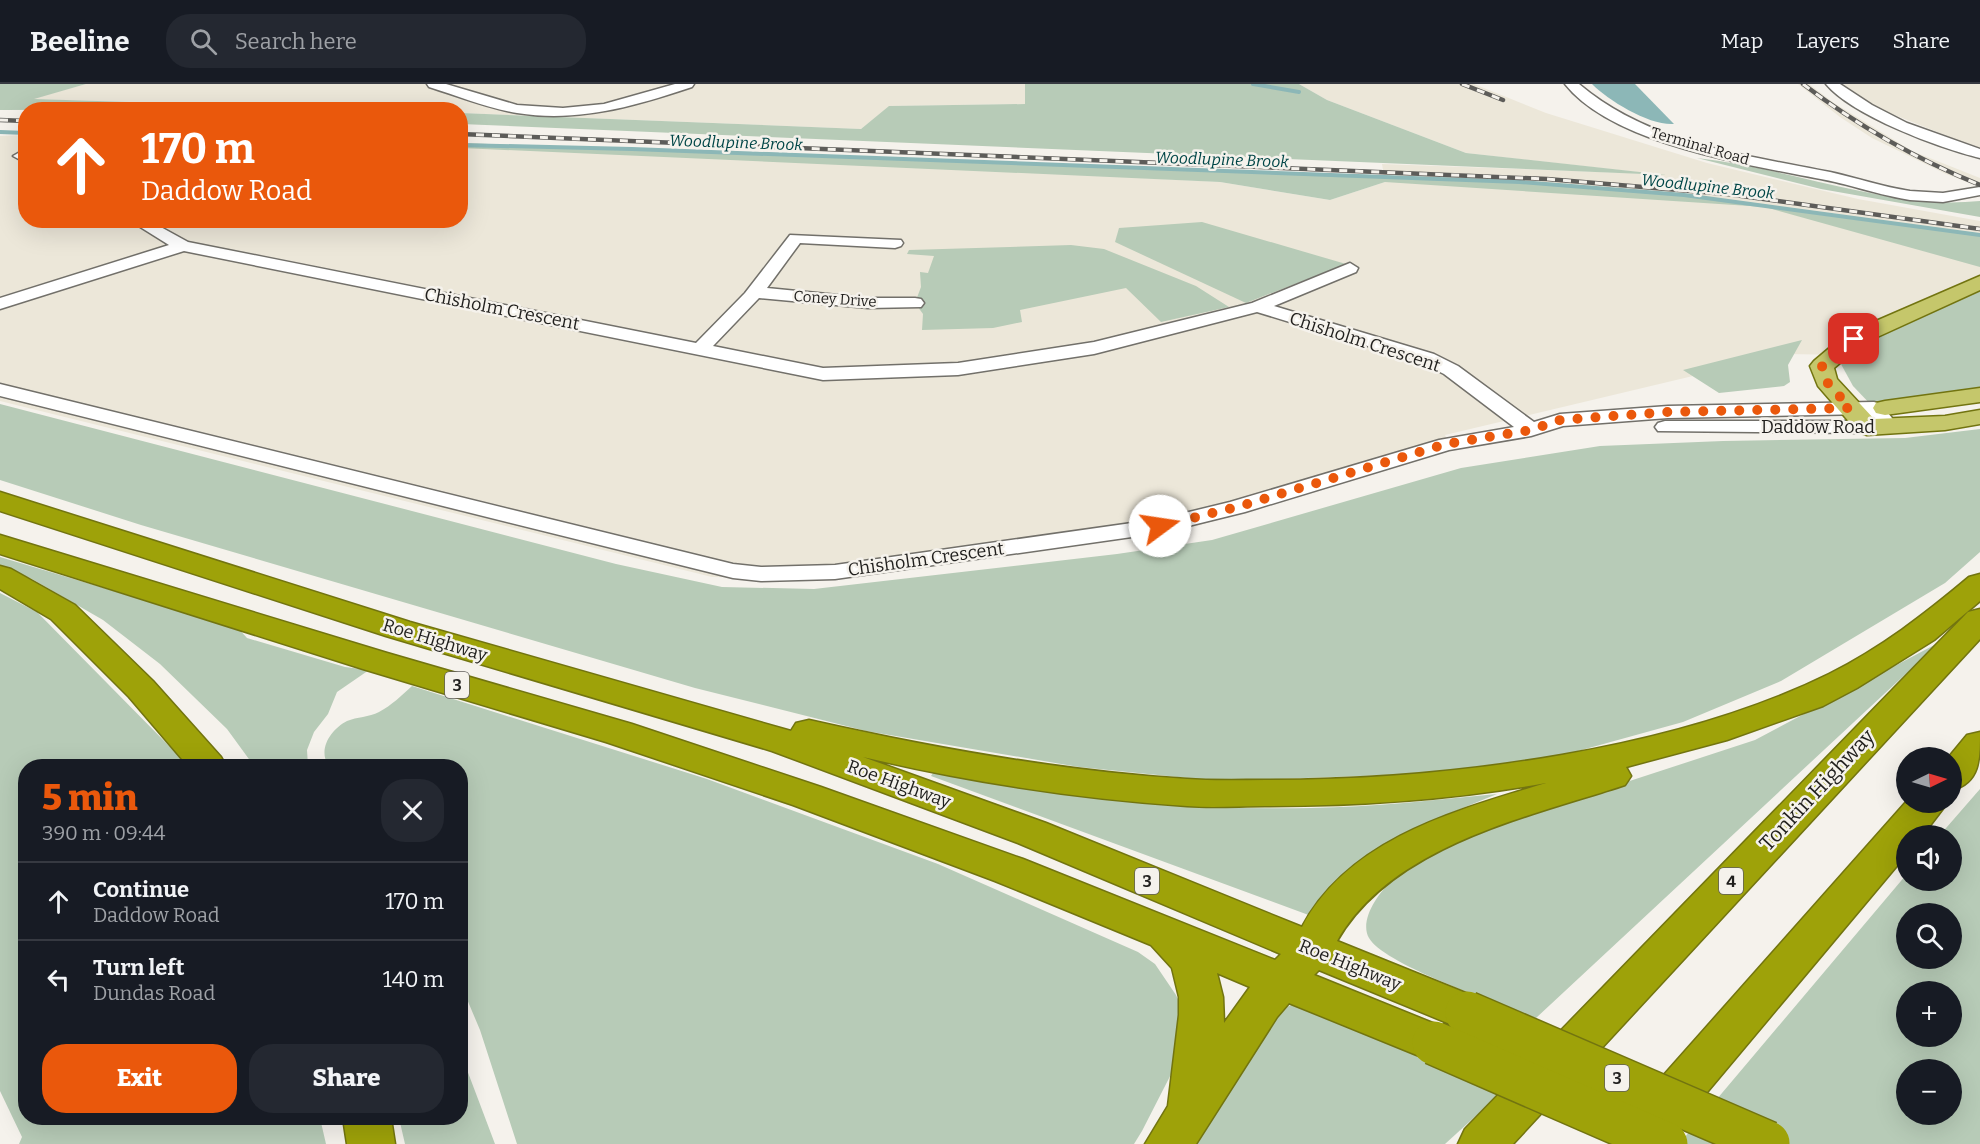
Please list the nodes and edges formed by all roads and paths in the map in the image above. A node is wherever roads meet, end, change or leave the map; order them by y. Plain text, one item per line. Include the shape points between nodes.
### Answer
1 (433, 84) edge
2 (688, 84) edge
3 (1571, 84) edge
4 (1832, 84) edge
5 (1950, 145) junction
6 (1980, 154) edge
7 (1980, 159) edge
8 (1842, 180) junction
9 (1980, 184) edge
10 (1980, 191) edge
11 (150, 228) edge
12 (895, 243) dead end
13 (183, 246) junction
14 (1350, 268) dead end
15 (1980, 282) edge
16 (755, 292) junction
17 (915, 303) dead end
18 (0, 304) edge
19 (1258, 307) junction
20 (700, 349) junction
21 (0, 390) edge
22 (1980, 395) edge
23 (1980, 417) edge
24 (1870, 418) junction
25 (1531, 430) junction
26 (0, 501) edge
27 (0, 544) edge
28 (0, 576) edge
29 (1980, 584) edge
30 (1980, 619) edge
31 (536, 669) junction
32 (1810, 698) junction
33 (1980, 744) edge
34 (202, 759) edge
35 (1962, 765) edge
36 (1919, 813) edge
37 (1162, 931) junction
38 (1298, 965) junction
39 (368, 1125) edge
40 (1178, 1129) edge
41 (1769, 1143) edge
42 (371, 1144) edge
43 (1482, 1144) edge
44 (1633, 1144) edge
45 (1666, 1144) edge

1 - 2 street via 516,109 576,112 620,106
3 - 8 street, Terminal Road via 1601,109 1649,132 1733,156
4 - 5 street via 1863,107
5 - 6 street
5 - 7 street
8 - 9 street, Terminal Road via 1931,190
8 - 10 street, Terminal Road via 1921,197
11 - 13 street
12 - 16 street via 796,238
13 - 18 street, Chisholm Crescent
13 - 20 street, Chisholm Crescent
14 - 19 street
15 - 24 main road via 1854,339 1822,366 1826,381
16 - 17 street, Coney Drive via 868,303
16 - 20 street
19 - 20 street, Chisholm Crescent via 1094,348 958,369 823,374
19 - 25 street, Chisholm Crescent via 1427,358 1451,370
21 - 25 street, Chisholm Crescent via 733,571 761,574 835,572 1160,526 1446,444
22 - 24 main road, Daddow Road
23 - 24 main road, Daddow Road via 1945,423
24 - 25 street, Daddow Road
26 - 31 highway, Roe Highway / 3 via 376,622
27 - 37 highway, Roe Highway / 3 via 620,733 807,796
28 - 34 highway via 63,612 141,689
29 - 32 highway via 1922,633
30 - 43 highway, Tonkin Highway / 4
31 - 32 highway via 926,759 1087,783 1189,793 1310,793 1434,786 1525,774 1609,759 1713,731
31 - 38 highway, Roe Highway / 3 via 785,742 1032,833
32 - 38 highway via 1729,736 1440,833 1388,862 1353,891
33 - 35 highway
36 - 44 highway
37 - 38 highway, Roe Highway / 3
37 - 40 highway via 1192,963 1201,992 1200,1029
38 - 40 highway via 1261,1004
38 - 41 highway, Roe Highway / 3, bridge via 1467,1013
38 - 45 highway, Roe Highway / 3, bridge via 1434,1043
39 - 42 highway

